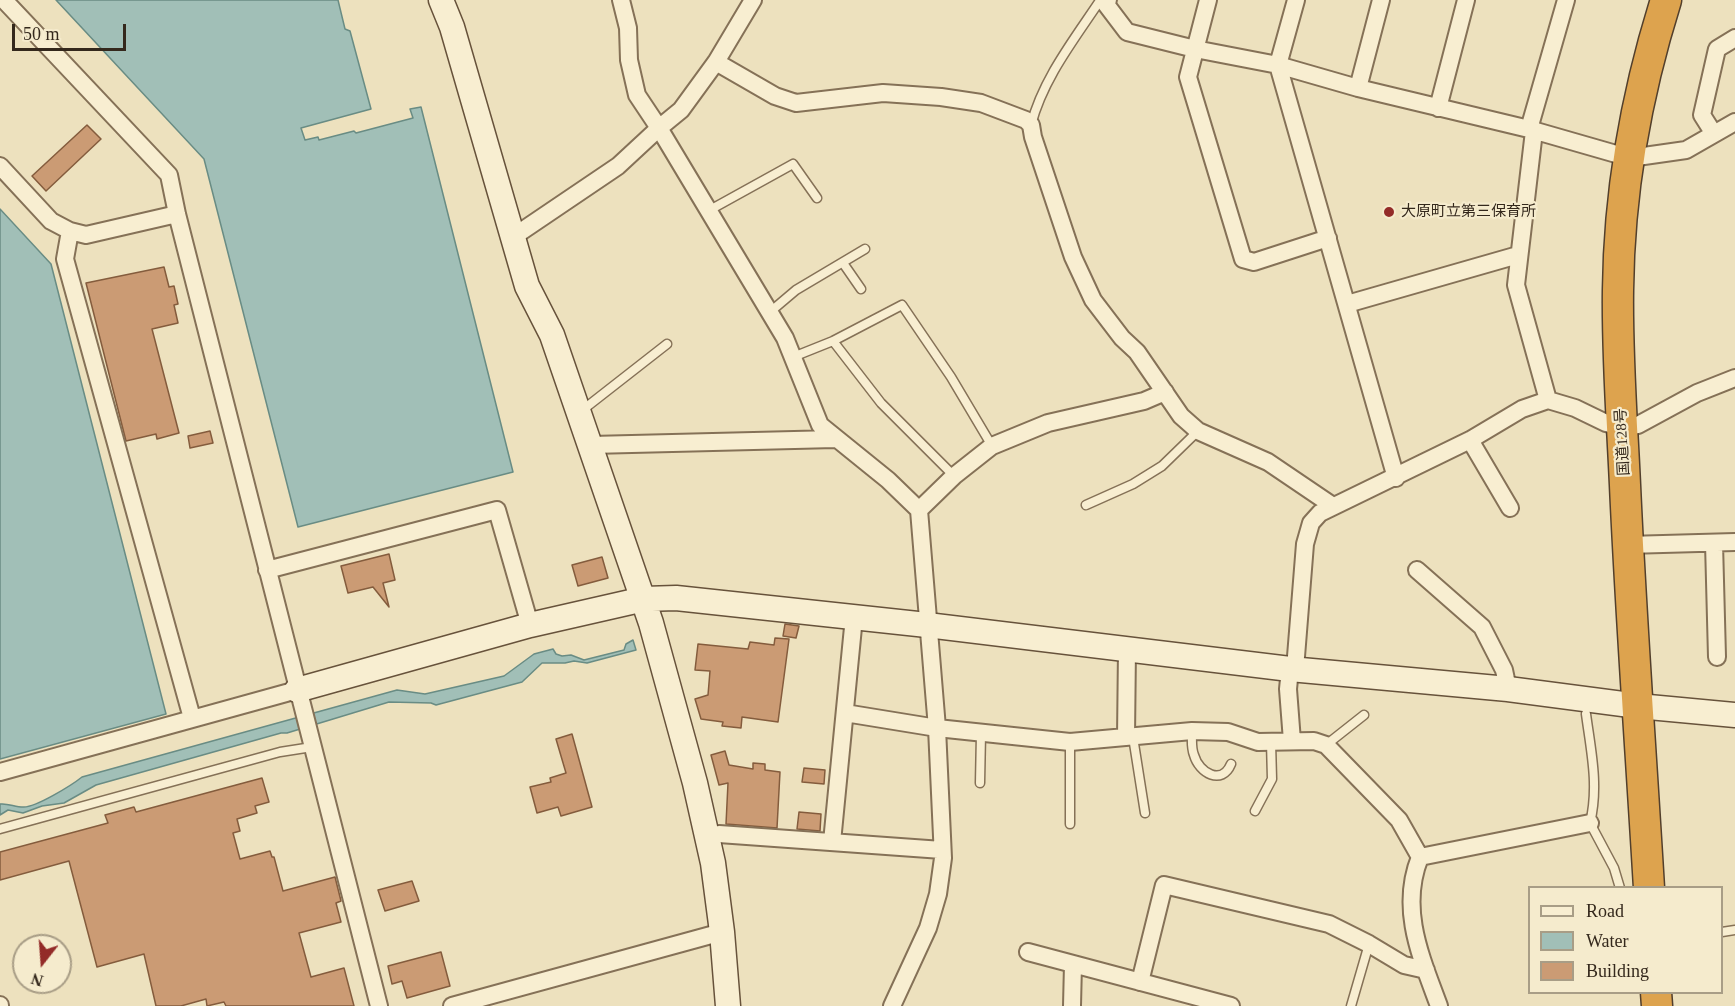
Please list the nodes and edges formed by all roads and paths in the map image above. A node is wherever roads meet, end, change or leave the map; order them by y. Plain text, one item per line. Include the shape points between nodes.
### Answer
1 (4, 0) edge
2 (441, 0) edge
3 (621, 0) edge
4 (753, 0) edge
5 (1208, 0) edge
6 (1296, 0) edge
7 (1381, 0) edge
8 (1466, 0) edge
9 (1566, 0) edge
10 (1666, 0) edge
11 (1107, 2) edge
12 (1735, 38) edge
13 (1195, 49) junction
14 (716, 62) junction
15 (1278, 65) junction
16 (1358, 88) junction
17 (1438, 108) junction
18 (1735, 122) edge
19 (1031, 125) junction
20 (658, 128) junction
21 (1531, 130) junction
22 (1714, 134) junction
23 (1630, 158) junction
24 (0, 166) edge
25 (818, 198) dead end
26 (708, 211) junction
27 (177, 214) junction
28 (70, 231) junction
29 (513, 237) junction
30 (1328, 238) junction
31 (866, 249) dead end
32 (1518, 255) junction
33 (843, 263) junction
34 (861, 289) dead end
35 (1347, 304) junction
36 (770, 312) junction
37 (833, 341) junction
38 (667, 344) dead end
39 (793, 357) junction
40 (1735, 378) edge
41 (1165, 392) junction
42 (1548, 400) junction
43 (580, 413) junction
44 (1622, 427) junction
45 (1198, 431) junction
46 (835, 439) junction
47 (1470, 440) junction
48 (591, 446) junction
49 (992, 447) junction
50 (954, 476) junction
51 (1396, 478) junction
52 (1086, 505) dead end
53 (1333, 506) junction
54 (1510, 508) dead end
55 (919, 510) junction
56 (1735, 542) edge
57 (1714, 543) junction
58 (1628, 545) junction
59 (267, 570) junction
60 (1417, 570) dead end
61 (644, 599) junction
62 (854, 617) junction
63 (530, 625) junction
64 (927, 625) junction
65 (1127, 649) junction
66 (1717, 657) dead end
67 (1292, 669) junction
68 (1508, 689) junction
69 (300, 701) junction
70 (1638, 706) junction
71 (845, 713) junction
72 (1586, 714) dead end
73 (1364, 715) dead end
74 (1735, 716) edge
75 (192, 718) junction
76 (937, 728) junction
77 (1192, 731) junction
78 (981, 734) junction
79 (1130, 737) junction
80 (1292, 741) junction
81 (1070, 742) junction
82 (1271, 742) junction
83 (1326, 744) junction
84 (311, 745) junction
85 (1231, 764) dead end
86 (0, 772) edge
87 (980, 783) dead end
88 (1255, 811) dead end
89 (1145, 813) dead end
90 (1590, 823) junction
91 (1070, 824) dead end
92 (0, 829) edge
93 (719, 834) dead end
94 (832, 842) junction
95 (942, 850) junction
96 (1420, 857) junction
97 (1619, 886) edge
98 (1649, 886) edge
99 (722, 932) junction
100 (1369, 944) junction
101 (1028, 952) dead end
102 (1073, 964) junction
103 (1426, 970) junction
104 (1140, 982) junction
105 (379, 1006) edge
106 (452, 1006) edge
107 (728, 1006) edge
108 (892, 1006) edge
109 (1072, 1006) edge
110 (1231, 1006) edge
111 (1351, 1006) edge
112 (1439, 1006) edge

1 - 27 street via 169,175
2 - 29 street via 453,27
3 - 20 street via 637,95
4 - 14 street
5 - 13 street
6 - 15 street
7 - 16 street
8 - 17 street
9 - 21 street
10 - 23 highway, 国道128号 via 1643,85
11 - 13 street via 1127,32
11 - 19 lane via 1100,2 1051,74
12 - 22 street via 1717,49 1702,115
13 - 15 street
13 - 30 street via 1188,77 1243,259 1254,262
14 - 19 street via 775,96 796,103 883,93 941,97 981,103
14 - 20 street via 681,110
15 - 16 street
15 - 30 street
16 - 17 street
17 - 21 street
18 - 22 street
19 - 41 street via 1073,257 1093,300 1137,351
20 - 26 street
20 - 29 street via 618,166
21 - 23 street
21 - 32 street
22 - 23 street via 1686,150
23 - 44 highway, 国道128号 via 1618,287
24 - 28 street via 51,221
25 - 26 lane via 793,164
26 - 36 street
27 - 28 street via 86,235
27 - 59 street
28 - 75 street via 65,259
29 - 43 street via 527,286 552,335
30 - 35 street
31 - 33 lane
32 - 35 street
32 - 42 street via 1516,285
33 - 34 lane
33 - 36 lane via 796,290
35 - 51 street
36 - 39 street
37 - 39 lane
37 - 49 lane via 902,305 951,376
37 - 50 lane via 881,403
38 - 43 lane
39 - 46 street via 820,425
40 - 44 street via 1697,393 1638,425
41 - 45 street via 1181,416
41 - 49 street via 1144,401 1048,423
42 - 44 street
42 - 47 street via 1522,409
43 - 48 street
44 - 58 highway, 国道128号
45 - 52 lane via 1162,466
45 - 53 street via 1268,462
46 - 48 street
46 - 55 street
47 - 51 street
47 - 54 street
48 - 61 street
49 - 50 street
50 - 55 street
51 - 53 street
53 - 67 street via 1311,523 1305,544
55 - 64 street
56 - 57 street
57 - 58 street
57 - 66 street
58 - 70 highway, 国道128号
59 - 63 street via 497,510
59 - 69 street
60 - 68 street via 1482,627 1504,670
61 - 62 street via 676,598
61 - 63 street
61 - 99 street via 695,783 713,863
62 - 64 street
62 - 71 street
63 - 69 street
64 - 65 street
64 - 76 street
65 - 67 street
65 - 79 street
67 - 68 street
67 - 80 street via 1288,689
68 - 70 street
69 - 75 street
69 - 84 street
70 - 74 street
70 - 98 highway, 国道128号
71 - 76 street
71 - 94 street
72 - 90 lane via 1595,776
73 - 83 lane
75 - 86 street
76 - 78 street
76 - 95 street
77 - 79 street
77 - 82 street via 1228,732
77 - 85 lane via 1193,754 1199,766 1220,776 1228,772
78 - 81 street
78 - 87 lane
79 - 81 street
79 - 89 lane
80 - 82 street
80 - 83 street
81 - 91 lane
82 - 88 lane via 1272,779
83 - 96 street via 1399,820
84 - 92 lane
84 - 105 street
90 - 96 street
90 - 97 lane
93 - 94 street
94 - 95 street
95 - 108 street via 938,894 928,928
96 - 103 street via 1412,891 1411,923
99 - 106 street
99 - 107 street
100 - 103 street via 1404,965
100 - 104 street via 1329,924 1164,885
100 - 111 lane
101 - 102 street
102 - 104 street
102 - 109 street
103 - 112 street
104 - 110 street

